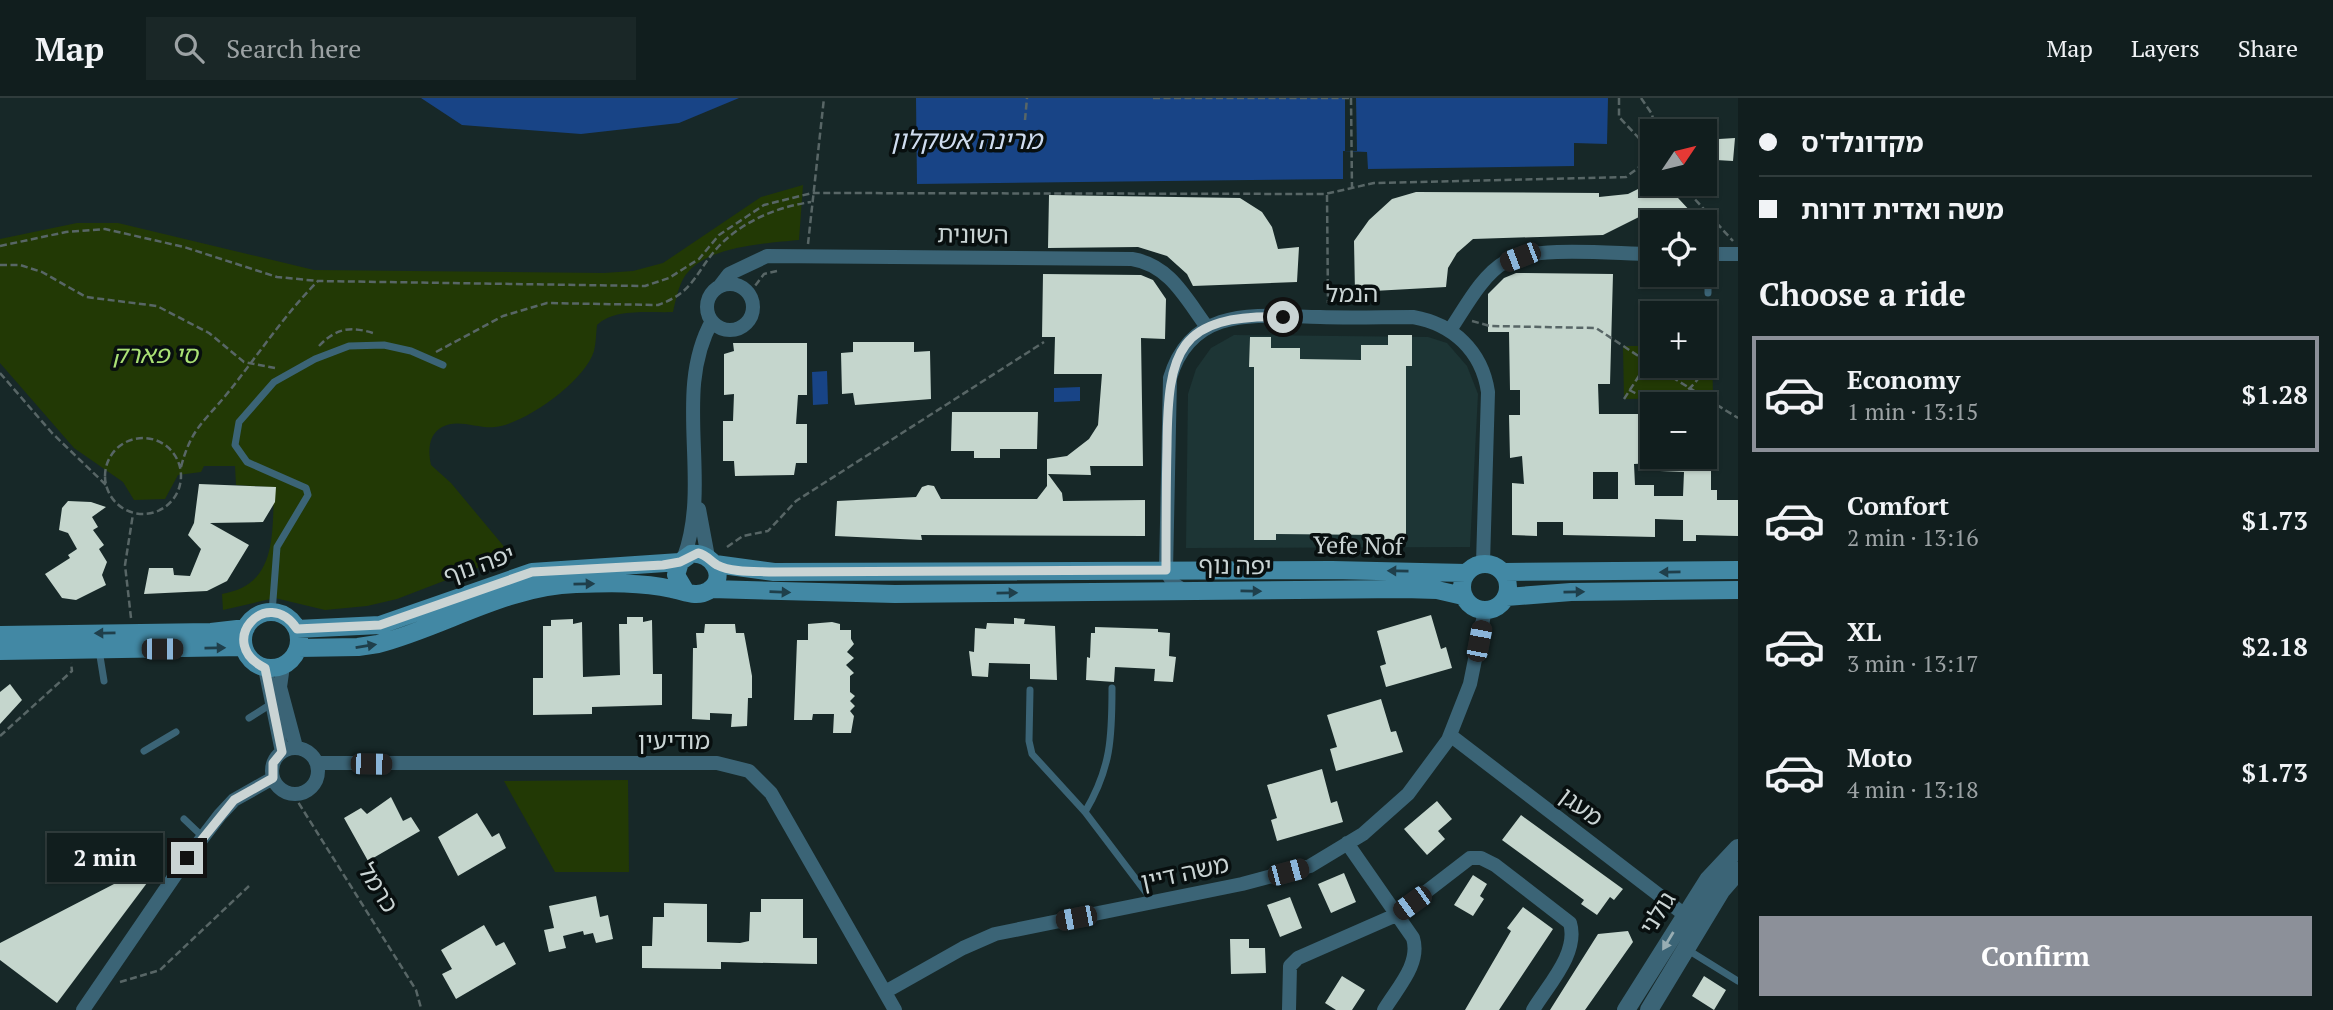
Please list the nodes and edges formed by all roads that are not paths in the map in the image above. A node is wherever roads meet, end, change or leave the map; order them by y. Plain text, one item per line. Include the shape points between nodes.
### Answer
1 (1640, 254) edge
2 (1717, 254) edge
3 (1738, 254) edge
4 (719, 287) junction
5 (1707, 287) edge
6 (1707, 293) dead end
7 (712, 321) junction
8 (1207, 327) junction
9 (1450, 330) junction
10 (443, 365) dead end
11 (696, 498) junction
12 (682, 560) junction
13 (711, 560) junction
14 (1483, 563) junction
15 (1166, 570) junction
16 (1738, 570) edge
17 (1504, 572) junction
18 (1466, 573) junction
19 (711, 589) junction
20 (1183, 590) junction
21 (1738, 590) edge
22 (686, 592) junction
23 (1464, 596) junction
24 (1506, 597) junction
25 (1485, 610) junction
26 (272, 612) junction
27 (246, 628) junction
28 (297, 629) junction
29 (0, 635) edge
30 (244, 647) junction
31 (298, 648) junction
32 (99, 649) junction
33 (0, 651) edge
34 (283, 666) junction
35 (265, 668) junction
36 (104, 681) dead end
37 (1112, 688) dead end
38 (1030, 690) dead end
39 (272, 704) junction
40 (249, 718) dead end
41 (176, 732) dead end
42 (1450, 736) junction
43 (289, 750) junction
44 (144, 751) dead end
45 (317, 763) junction
46 (273, 778) junction
47 (1085, 812) junction
48 (184, 819) dead end
49 (202, 837) junction
50 (1347, 843) junction
51 (1738, 848) edge
52 (1738, 871) edge
53 (1154, 903) junction
54 (1396, 915) junction
55 (1685, 915) junction
56 (1686, 949) junction
57 (1738, 981) edge
58 (885, 992) junction
59 (83, 1010) edge
60 (895, 1010) edge
61 (1289, 1010) edge
62 (1384, 1010) edge
63 (1533, 1010) edge
64 (1626, 1010) edge
65 (1649, 1010) edge

1 - 9 street via 1539,253 1505,262 1486,279
2 - 3 street
4 - 7 street via 708,302
4 - 7 street via 732,284 748,293 753,308 747,323 733,330
4 - 8 street, השונית via 729,274 767,256 1147,261 1177,285
5 - 6 lane
7 - 11 street via 693,373
8 - 9 street, הנמל via 1242,316 1404,317 1426,319
8 - 15 street, הנמל via 1181,350 1170,378
9 - 14 street, הנמל via 1474,352 1486,379
10 - 26 lane via 384,345 349,346 274,383 239,422 234,445 247,462 306,488 307,495 277,547
11 - 12 street
11 - 13 street
12 - 13 main road via 698,553
12 - 22 main road via 676,575
12 - 28 main road, יפה נוף via 541,571 380,625
13 - 15 main road, יפה נוף via 732,569 774,572
13 - 19 main road via 717,577
14 - 17 main road
14 - 18 main road
18 -> 15 main road, Yefe Nof
15 - 20 street via 1168,578
16 -> 17 main road
17 - 24 main road
18 - 23 main road
19 -> 20 main road, יפה נוף via 895,594
19 - 22 main road via 699,594
20 -> 23 main road, יפה נוף via 1437,590
24 -> 21 main road
31 -> 22 main road, יפה נוף via 378,644 543,588 634,584
23 - 25 main road, יפה נוף via 1472,606
24 - 25 main road via 1498,607
25 - 42 street, משה דיין via 1471,684
26 - 27 main road via 259,615
26 - 28 main road via 285,616
27 -> 29 main road
27 - 30 main road
28 - 31 main road
32 -> 30 main road
30 - 35 main road via 253,661
31 - 34 main road
32 - 33 main road
32 - 36 lane
34 - 35 main road
34 - 43 street
35 - 39 street
37 - 47 lane via 1108,763
38 - 47 lane via 1032,754
39 - 40 lane
39 - 43 street
41 - 44 lane
42 - 50 street, משה דיין via 1408,794
42 - 55 street, מעגן
43 - 45 street via 307,750
43 - 46 street via 273,763
45 - 46 street via 319,771 307,791 293,794 281,789
45 - 58 street, מודיעין via 717,763 749,771 771,793
46 - 49 street via 234,800
47 - 53 lane
48 - 49 lane
49 - 59 street
50 - 53 street, משה דיין via 1310,866
50 - 54 street
51 - 55 street, גולני via 1719,865
52 - 56 street, גולני
53 - 58 street, משה דיין via 995,934
54 - 61 street via 1298,958 1290,966
54 - 62 street via 1416,948 1415,960
54 - 63 street via 1470,858 1495,865 1570,923 1574,936
55 -> 64 street, גולני
56 - 57 lane
56 - 65 street, גולני
58 - 60 street, מודיעין

